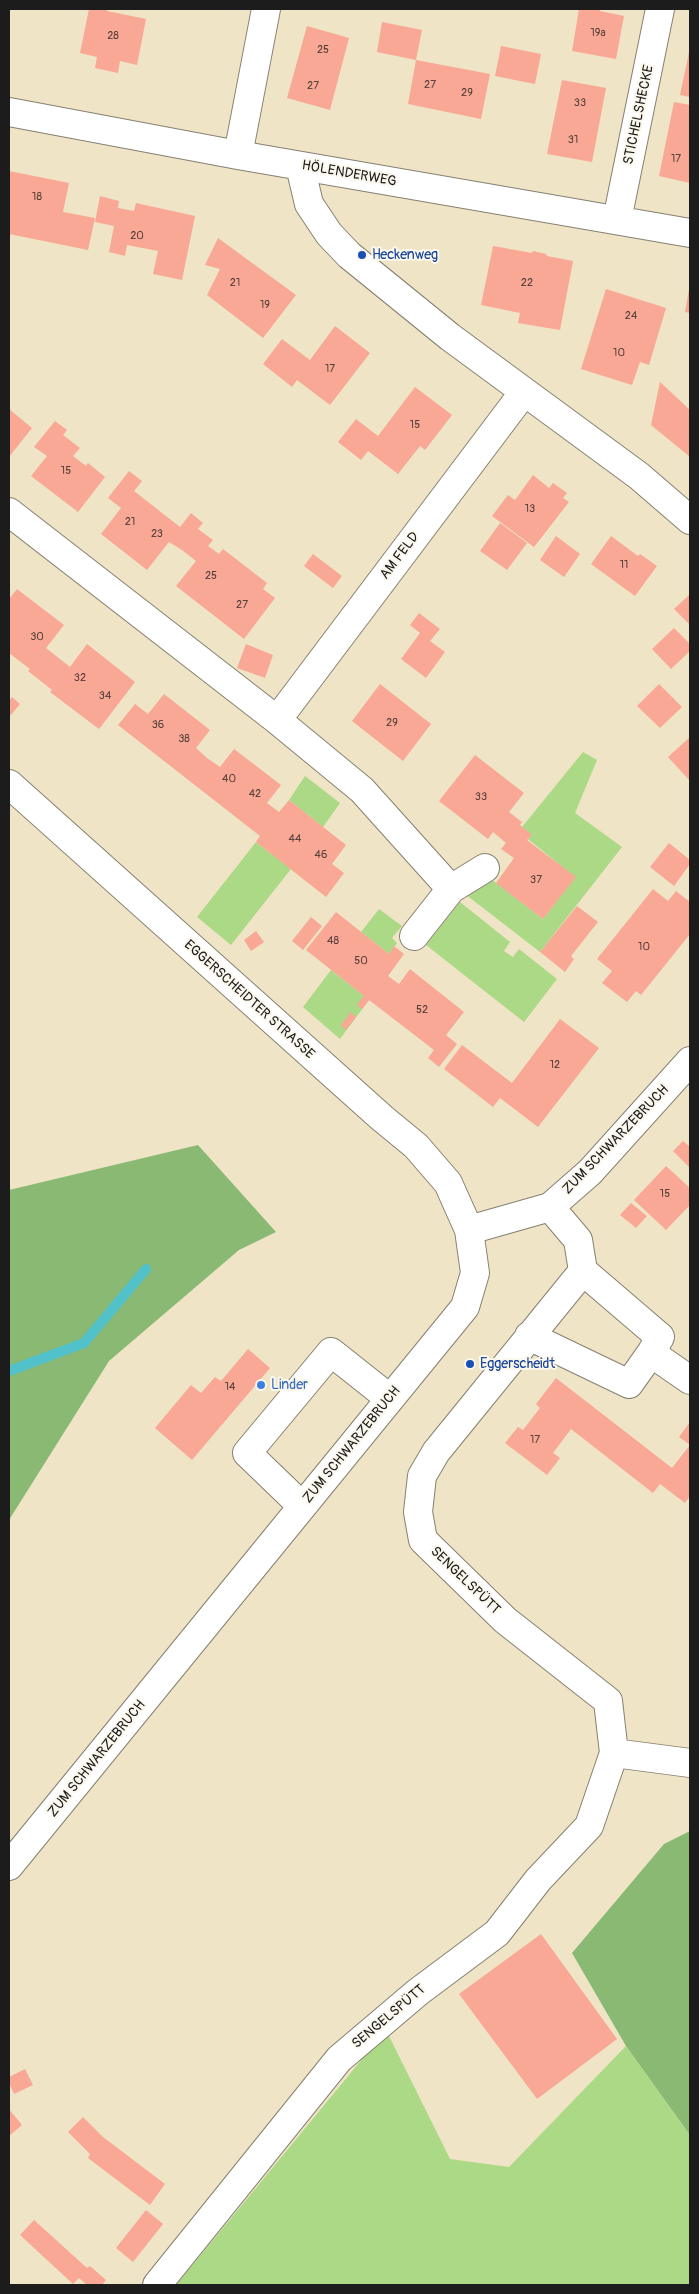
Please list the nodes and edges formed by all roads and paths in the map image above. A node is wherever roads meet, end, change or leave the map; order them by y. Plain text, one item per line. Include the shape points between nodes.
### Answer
1 (266, 9) edge
2 (660, 9) edge
3 (9, 112) edge
4 (238, 155) junction
5 (300, 166) junction
6 (617, 220) junction
7 (690, 233) edge
8 (524, 392) junction
9 (9, 512) edge
10 (690, 520) edge
11 (277, 720) junction
12 (9, 784) edge
13 (485, 868) dead end
14 (451, 889) junction
15 (414, 936) dead end
16 (690, 1061) edge
17 (550, 1207) junction
18 (469, 1230) junction
19 (583, 1271) junction
20 (529, 1336) junction
21 (652, 1353) junction
22 (690, 1380) edge
23 (389, 1398) junction
24 (302, 1506) junction
25 (614, 1753) junction
26 (690, 1763) edge
27 (9, 1866) edge
28 (157, 2285) edge

1 - 4 street
2 - 6 street, STICHELSHECKE
3 - 4 street, HÖLENDERWEG
4 - 5 street, HÖLENDERWEG
5 - 6 street, HÖLENDERWEG
5 - 8 street via 309,204 328,234 349,256
6 - 7 street, HÖLENDERWEG
8 - 10 street via 640,476
8 - 11 street, AM FELD
9 - 11 street
11 - 14 street via 362,790
12 - 18 street, EGGERSCHEIDTER STRASSE via 416,1146 448,1183
13 - 14 street
14 - 15 street
16 - 17 street, ZUM SCHWARZEBRUCH via 590,1172
17 - 18 street, ZUM SCHWARZEBRUCH
17 - 19 street via 578,1240
18 - 23 street, ZUM SCHWARZEBRUCH via 475,1272 465,1307
19 - 20 street, SENGELSPÜTT
19 - 21 street via 660,1337
20 - 21 street via 629,1384
20 - 25 street, SENGELSPÜTT via 436,1452 422,1476 418,1512 423,1540 505,1620 608,1701
21 - 22 street
23 - 24 street, ZUM SCHWARZEBRUCH
23 - 24 street via 332,1352 247,1454
24 - 27 street, ZUM SCHWARZEBRUCH
25 - 26 street
25 - 28 street, SENGELSPÜTT via 589,1826 538,1880 497,1933 418,1992 339,2059

